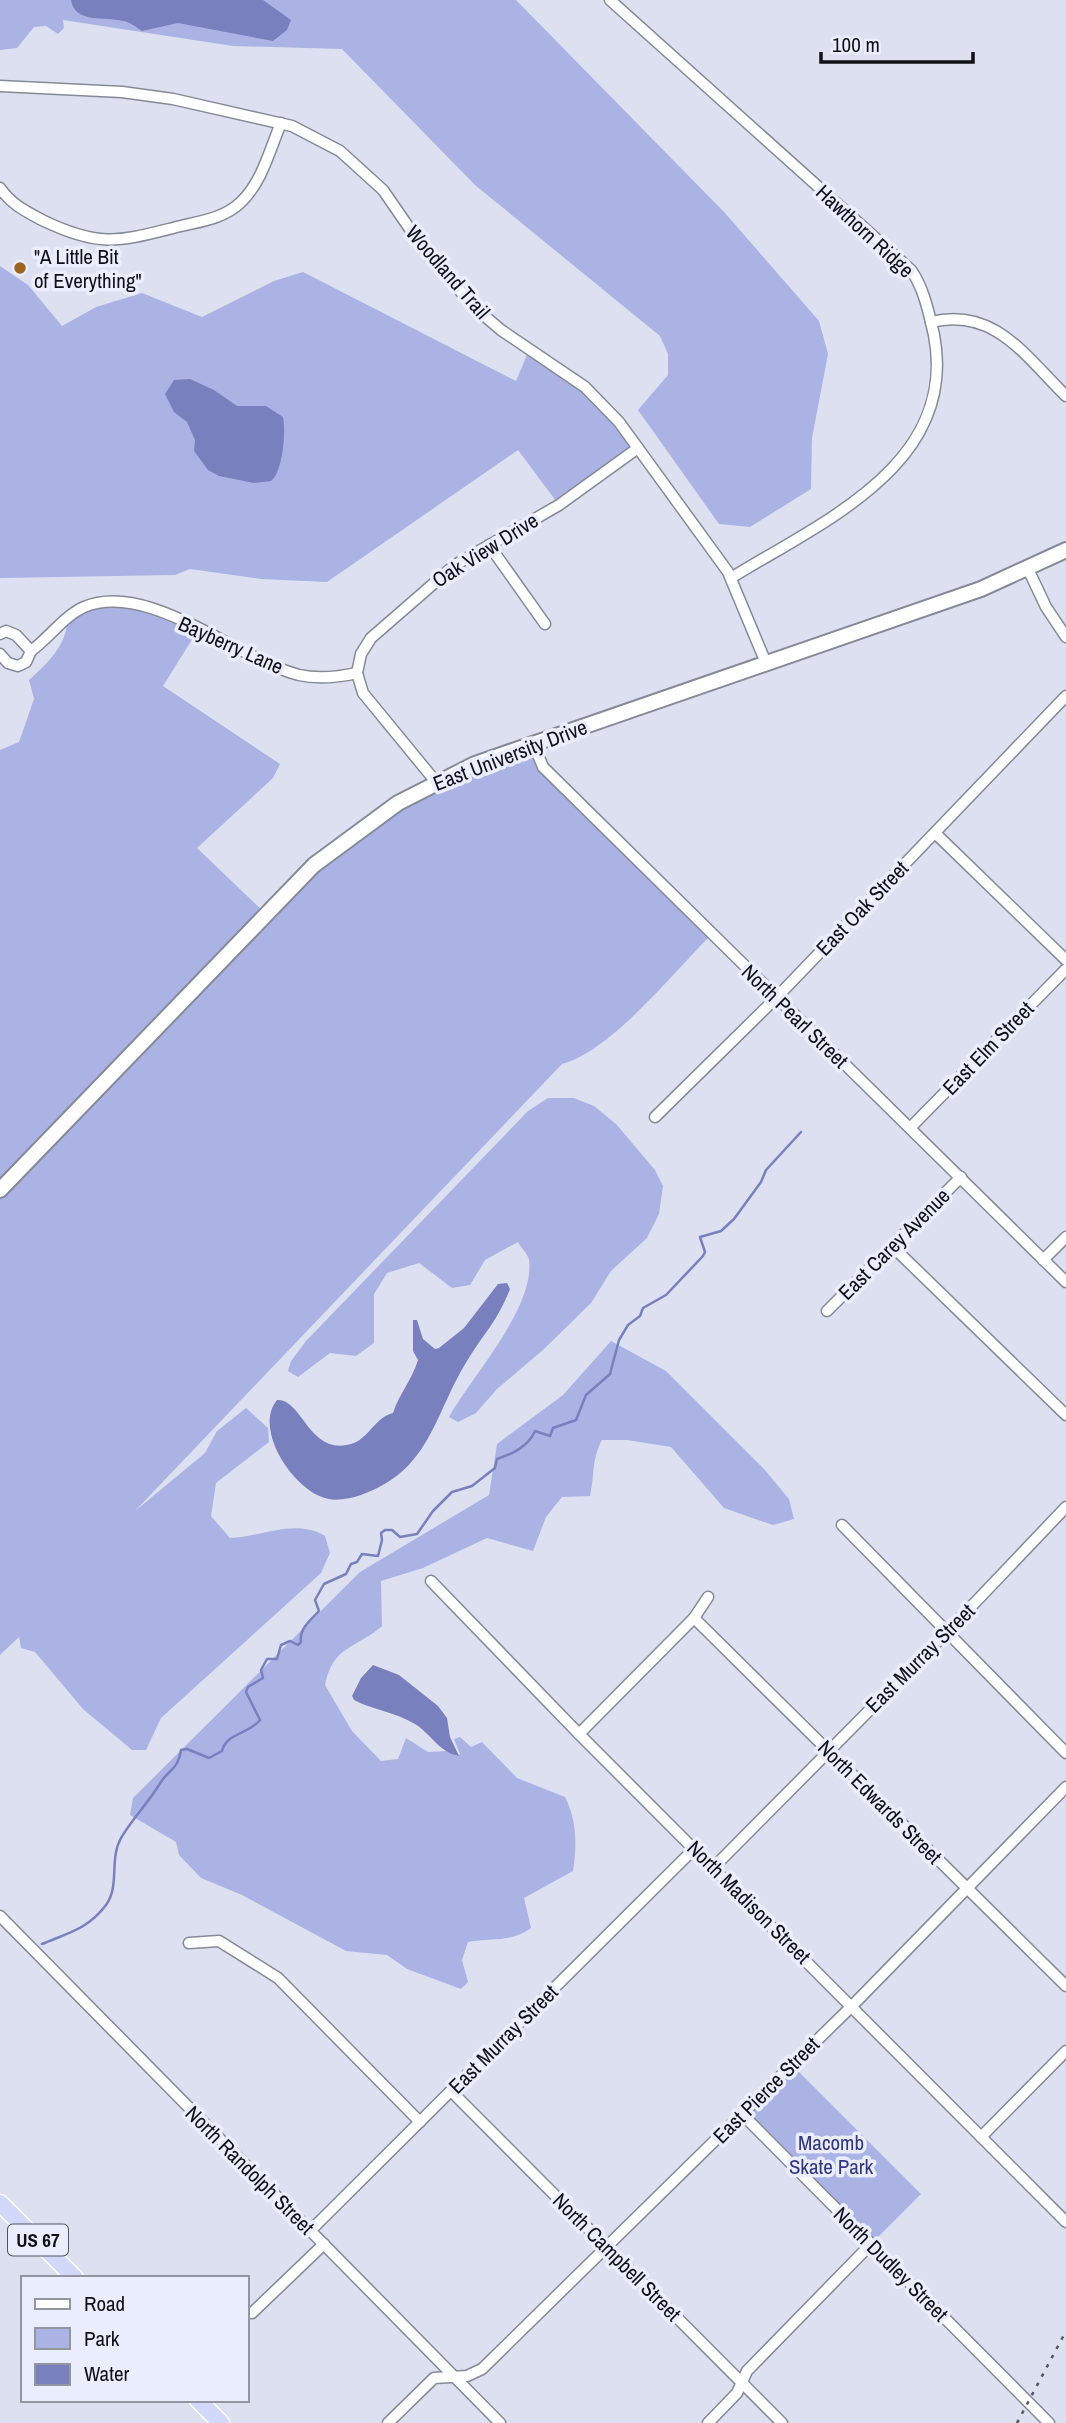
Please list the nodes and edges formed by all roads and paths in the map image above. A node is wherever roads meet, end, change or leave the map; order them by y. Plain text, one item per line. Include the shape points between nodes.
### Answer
1 (610, 0) edge
2 (0, 86) edge
3 (281, 123) junction
4 (0, 188) edge
5 (931, 322) junction
6 (1066, 396) edge
7 (638, 448) junction
8 (489, 545) junction
9 (1066, 550) edge
10 (1028, 569) junction
11 (731, 578) junction
12 (545, 624) dead end
13 (0, 635) edge
14 (1066, 637) edge
15 (32, 651) junction
16 (0, 654) edge
17 (766, 663) junction
18 (357, 673) junction
19 (1066, 696) edge
20 (533, 743) junction
21 (436, 782) junction
22 (935, 833) junction
23 (1066, 960) edge
24 (1066, 969) edge
25 (777, 997) junction
26 (655, 1117) dead end
27 (910, 1128) junction
28 (961, 1177) junction
29 (0, 1189) edge
30 (1066, 1237) edge
31 (892, 1247) junction
32 (1043, 1260) junction
33 (1066, 1282) edge
34 (827, 1311) dead end
35 (1066, 1415) edge
36 (1066, 1507) edge
37 (842, 1525) dead end
38 (431, 1581) dead end
39 (708, 1597) dead end
40 (694, 1619) junction
41 (947, 1632) junction
42 (579, 1734) junction
43 (828, 1750) junction
44 (1066, 1754) edge
45 (1066, 1787) edge
46 (695, 1848) junction
47 (714, 1867) junction
48 (967, 1888) junction
49 (1, 1919) edge
50 (189, 1943) dead end
51 (1066, 1986) edge
52 (852, 2006) junction
53 (1066, 2051) edge
54 (451, 2091) junction
55 (741, 2114) junction
56 (420, 2122) junction
57 (981, 2137) junction
58 (0, 2203) edge
59 (1066, 2222) edge
60 (311, 2230) junction
61 (324, 2244) junction
62 (872, 2244) junction
63 (607, 2247) junction
64 (73, 2276) edge
65 (252, 2312) dead end
66 (455, 2378) junction
67 (742, 2383) junction
68 (200, 2402) edge
69 (221, 2423) edge
70 (387, 2423) edge
71 (500, 2423) edge
72 (708, 2423) edge
73 (782, 2423) edge
74 (1049, 2423) edge

1 - 5 street, Hawthorn Ridge via 911,270
2 - 3 street, Woodland Trail via 148,95
3 - 4 street via 256,182 234,208 211,219 126,240 77,236 23,210
3 - 7 street, Woodland Trail via 329,144 369,175 462,295 500,330 585,387
5 - 6 street via 958,318 982,322 1010,342
5 - 11 street, Hawthorn Ridge via 936,349 933,391 921,428 900,462 871,490
7 - 8 street, Oak View Drive via 559,505
7 - 11 street, Woodland Trail
8 - 12 street
8 - 18 street, Oak View Drive via 441,575 371,638
9 - 10 main road, East University Drive
10 - 14 street
10 - 17 main road, East University Drive
11 - 17 street, Woodland Trail
13 - 15 street via 6,631 16,635
15 - 16 street, Bayberry Lane via 18,666
15 - 18 street, Bayberry Lane via 78,610 113,601 153,609 299,675
17 - 20 main road, East University Drive
18 - 21 street via 363,693
19 - 22 street, East Oak Street
20 - 21 main road, East University Drive
20 - 25 street, North Pearl Street via 542,767
21 - 29 main road, East University Drive via 380,815 314,865
22 - 23 street
22 - 25 street, East Oak Street
24 - 27 street, East Elm Street
25 - 26 street, East Oak Street
25 - 27 street, North Pearl Street
27 - 28 street, North Pearl Street
28 - 31 street, East Carey Avenue
28 - 32 street, North Pearl Street
30 - 32 street
31 - 34 street, East Carey Avenue
31 - 35 street
32 - 33 street, North Pearl Street
36 - 41 street, East Murray Street
37 - 41 street
38 - 42 street, North Madison Street
39 - 40 street
40 - 42 street
40 - 43 street, North Edwards Street
41 - 43 street, East Murray Street
41 - 44 street
42 - 46 street, North Madison Street
43 - 47 street, East Murray Street
43 - 48 street, North Edwards Street
45 - 48 street, East Pierce Street
46 - 47 street, North Madison Street
46 - 54 street, East Murray Street
47 - 52 street, North Madison Street
48 - 51 street, North Edwards Street
48 - 52 street, East Pierce Street
49 - 60 street, North Randolph Street
50 - 56 street via 219,1941 278,1978
52 - 55 street, East Pierce Street
52 - 57 street, North Madison Street
53 - 57 street
54 - 56 street, East Murray Street
54 - 63 street, North Campbell Street
55 - 62 street, North Dudley Street
55 - 63 street, East Pierce Street
56 - 60 street, East Murray Street
57 - 59 street, North Madison Street
58 - 64 highway, US 67
60 - 61 street, North Randolph Street
61 - 65 street
61 - 66 street, North Randolph Street
62 - 67 street via 747,2371
62 - 74 street, North Dudley Street
63 - 66 street, East Pierce Street via 482,2369
63 - 67 street, North Campbell Street
66 - 70 street, East Pierce Street via 439,2376 429,2381
66 - 71 street, North Randolph Street
67 - 72 street
67 - 73 street, North Campbell Street
68 - 69 highway

